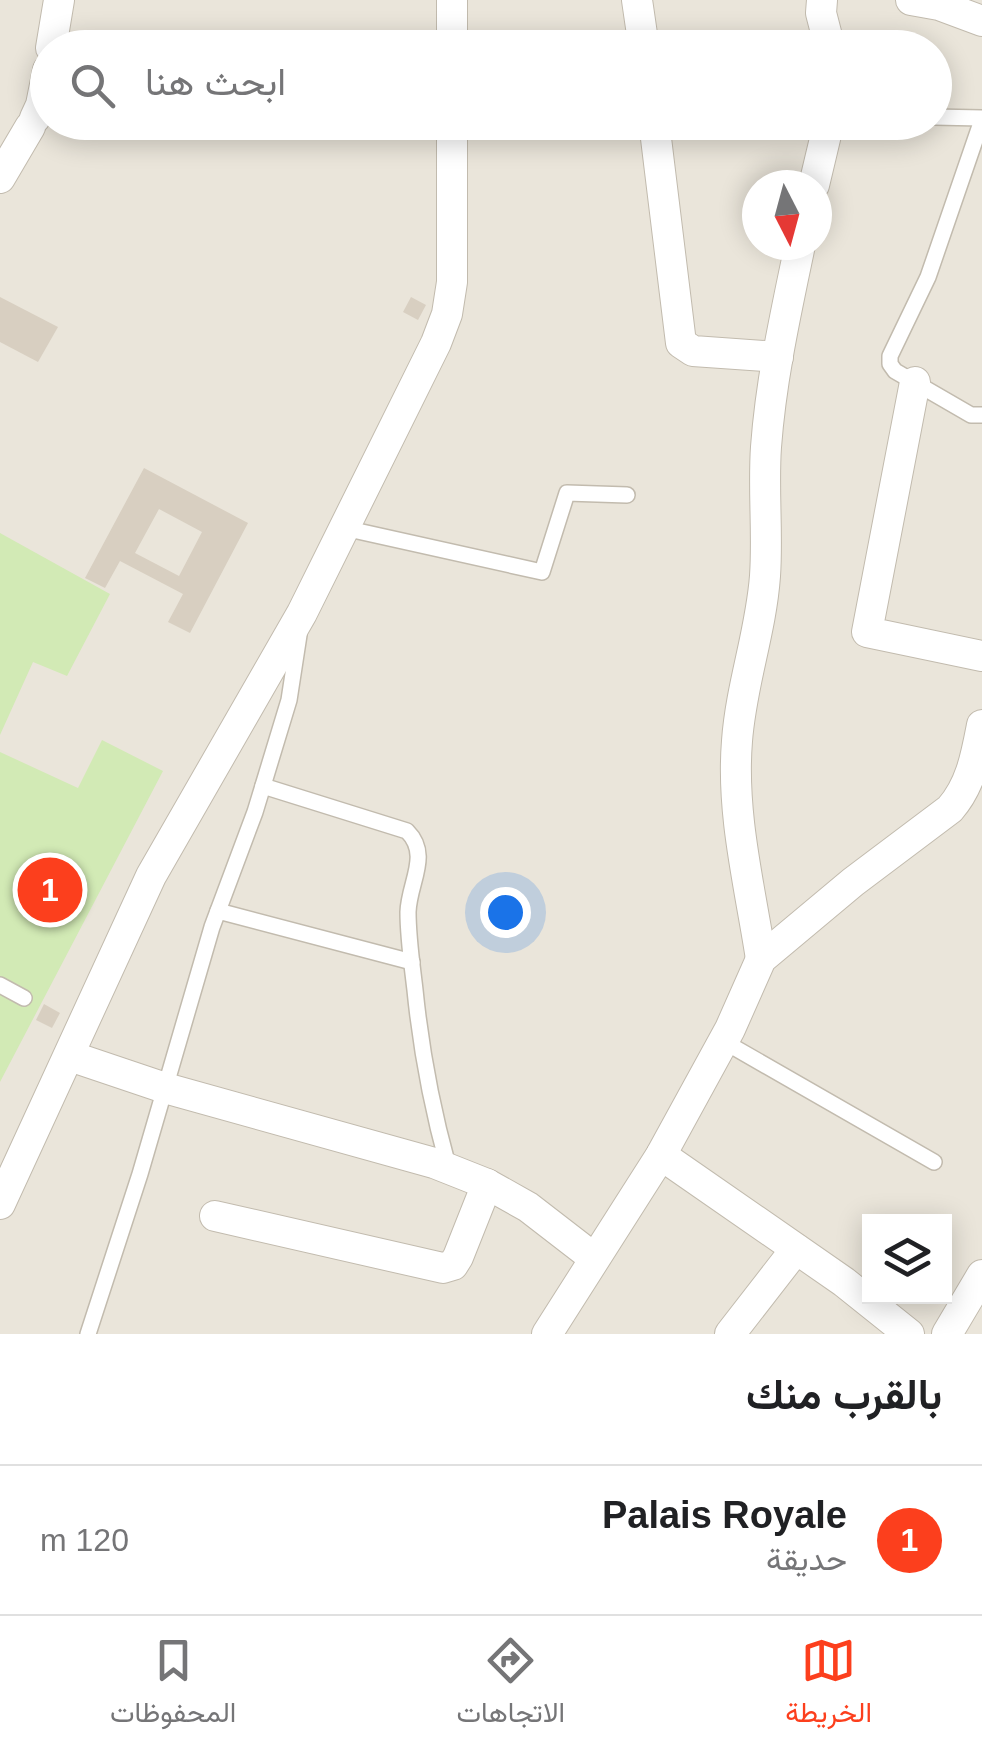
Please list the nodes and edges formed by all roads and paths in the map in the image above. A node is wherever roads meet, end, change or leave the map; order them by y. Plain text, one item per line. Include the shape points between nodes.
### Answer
1 (60, 0) edge
2 (452, 0) edge
3 (637, 0) edge
4 (822, 0) edge
5 (911, 0) edge
6 (982, 21) edge
7 (54, 30) edge
8 (452, 30) edge
9 (641, 30) edge
10 (825, 30) edge
11 (952, 118) edge
12 (982, 119) edge
13 (30, 126) edge
14 (452, 140) edge
15 (656, 140) edge
16 (825, 140) edge
17 (818, 170) edge
18 (0, 178) edge
19 (797, 260) edge
20 (778, 357) junction
21 (915, 382) junction
22 (982, 416) edge
23 (627, 495) dead end
24 (344, 528) junction
25 (302, 613) junction
26 (982, 656) edge
27 (982, 725) edge
28 (263, 786) junction
29 (972, 807) edge
30 (218, 911) junction
31 (761, 959) junction
32 (412, 962) junction
33 (0, 985) edge
34 (24, 998) dead end
35 (723, 1041) junction
36 (70, 1056) junction
37 (165, 1088) junction
38 (661, 1155) junction
39 (934, 1162) dead end
40 (449, 1169) junction
41 (488, 1184) junction
42 (0, 1204) edge
43 (215, 1216) dead end
44 (796, 1249) junction
45 (594, 1258) junction
46 (982, 1274) edge
47 (88, 1334) edge
48 (547, 1334) edge
49 (730, 1334) edge
50 (909, 1334) edge
51 (947, 1334) edge

1 - 7 street
2 - 8 street
3 - 9 street
4 - 10 street
5 - 6 street
11 - 12 lane
12 - 21 lane via 928,276 890,356 895,370
13 - 18 street
14 - 24 street via 447,314
15 - 20 street via 682,344 693,351
16 - 17 street
19 - 20 street
20 - 31 street via 766,452 766,574 735,773
21 - 22 lane
21 - 26 street via 867,632
23 - 24 lane via 567,494 542,572
24 - 25 street
25 - 28 lane via 289,700
25 - 36 street via 151,876
27 - 29 street
28 - 30 lane
28 - 32 lane via 414,838 419,858 408,908
29 - 31 street via 950,810
30 - 32 lane
30 - 37 lane
31 - 35 street
32 - 40 lane via 420,1047
33 - 34 lane
35 - 38 street
35 - 39 lane
36 - 37 street
36 - 42 street
37 - 40 street
37 - 47 lane
38 - 44 street
38 - 45 street
40 - 41 street
41 - 43 street via 458,1258 443,1268
41 - 45 street
44 - 49 street
44 - 50 street
45 - 48 street
46 - 51 street

